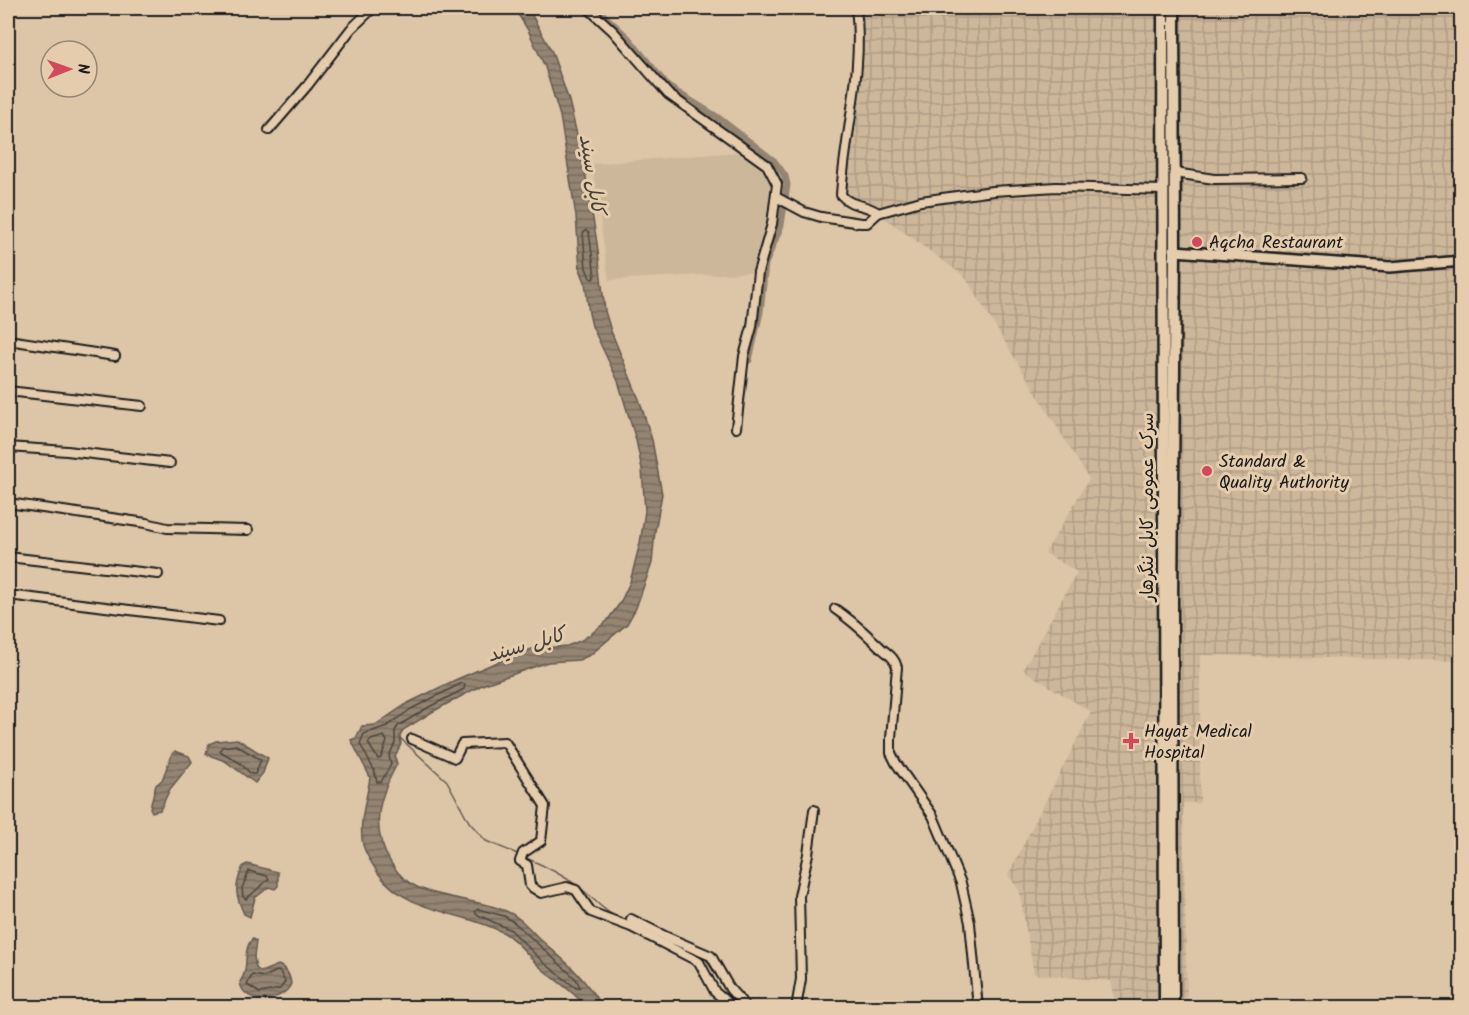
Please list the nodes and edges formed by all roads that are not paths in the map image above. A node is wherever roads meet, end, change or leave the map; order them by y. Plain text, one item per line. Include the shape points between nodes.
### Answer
1 (372, 8) edge
2 (588, 8) edge
3 (856, 8) edge
4 (1163, 8) edge
5 (1174, 8) edge
6 (1169, 31) junction
7 (269, 130) dead end
8 (1175, 173) junction
9 (1302, 178) dead end
10 (1163, 190) junction
11 (776, 197) junction
12 (875, 216) junction
13 (1175, 251) junction
14 (1461, 261) edge
15 (8, 340) edge
16 (116, 356) dead end
17 (8, 391) edge
18 (142, 406) dead end
19 (736, 428) dead end
20 (8, 447) edge
21 (170, 463) dead end
22 (8, 503) edge
23 (248, 530) dead end
24 (8, 557) edge
25 (158, 574) dead end
26 (8, 595) edge
27 (835, 609) dead end
28 (219, 621) dead end
29 (1168, 675) junction
30 (412, 739) dead end
31 (814, 810) dead end
32 (631, 918) dead end
33 (1169, 955) junction
34 (798, 1007) edge
35 (734, 1008) edge
36 (747, 1008) edge
37 (978, 1008) edge
38 (1165, 1008) edge
39 (1173, 1008) edge

1 - 7 street
2 - 11 street via 614,31 668,94 766,165 777,184
3 - 12 street via 858,55 841,195 857,206 875,210
4 - 6 highway, سرک عمومی کابل ننگرهار
5 - 6 highway, سرک عمومی کابل ننگرهار
6 - 8 highway, سرک عمومی کابل ننگرهار
6 - 10 highway, سرک عمومی کابل ننگرهار
8 - 9 street via 1214,179
8 - 13 highway, سرک عمومی کابل ننگرهار
10 - 12 street via 1009,189 921,201
10 - 29 highway, سرک عمومی کابل ننگرهار
11 - 12 street via 821,217 867,223
11 - 19 street via 758,272
13 - 14 main road via 1390,267
13 - 29 highway, سرک عمومی کابل ننگرهار
15 - 16 street
17 - 18 street
20 - 21 street
22 - 23 street via 167,528
24 - 25 street
26 - 28 street
27 - 37 street via 860,626 895,660 891,753 933,816 961,883 970,923
29 - 33 highway, سرک عمومی کابل ننگرهار
30 - 35 street via 455,758 462,744 505,741 545,806 541,841 522,857 530,886 541,893 567,886 576,890 591,912 631,927 699,962 718,994
31 - 34 street via 799,896
32 - 36 street via 711,956 730,989
33 - 38 highway, سرک عمومی کابل ننگرهار
33 - 39 highway, سرک عمومی کابل ننگرهار

